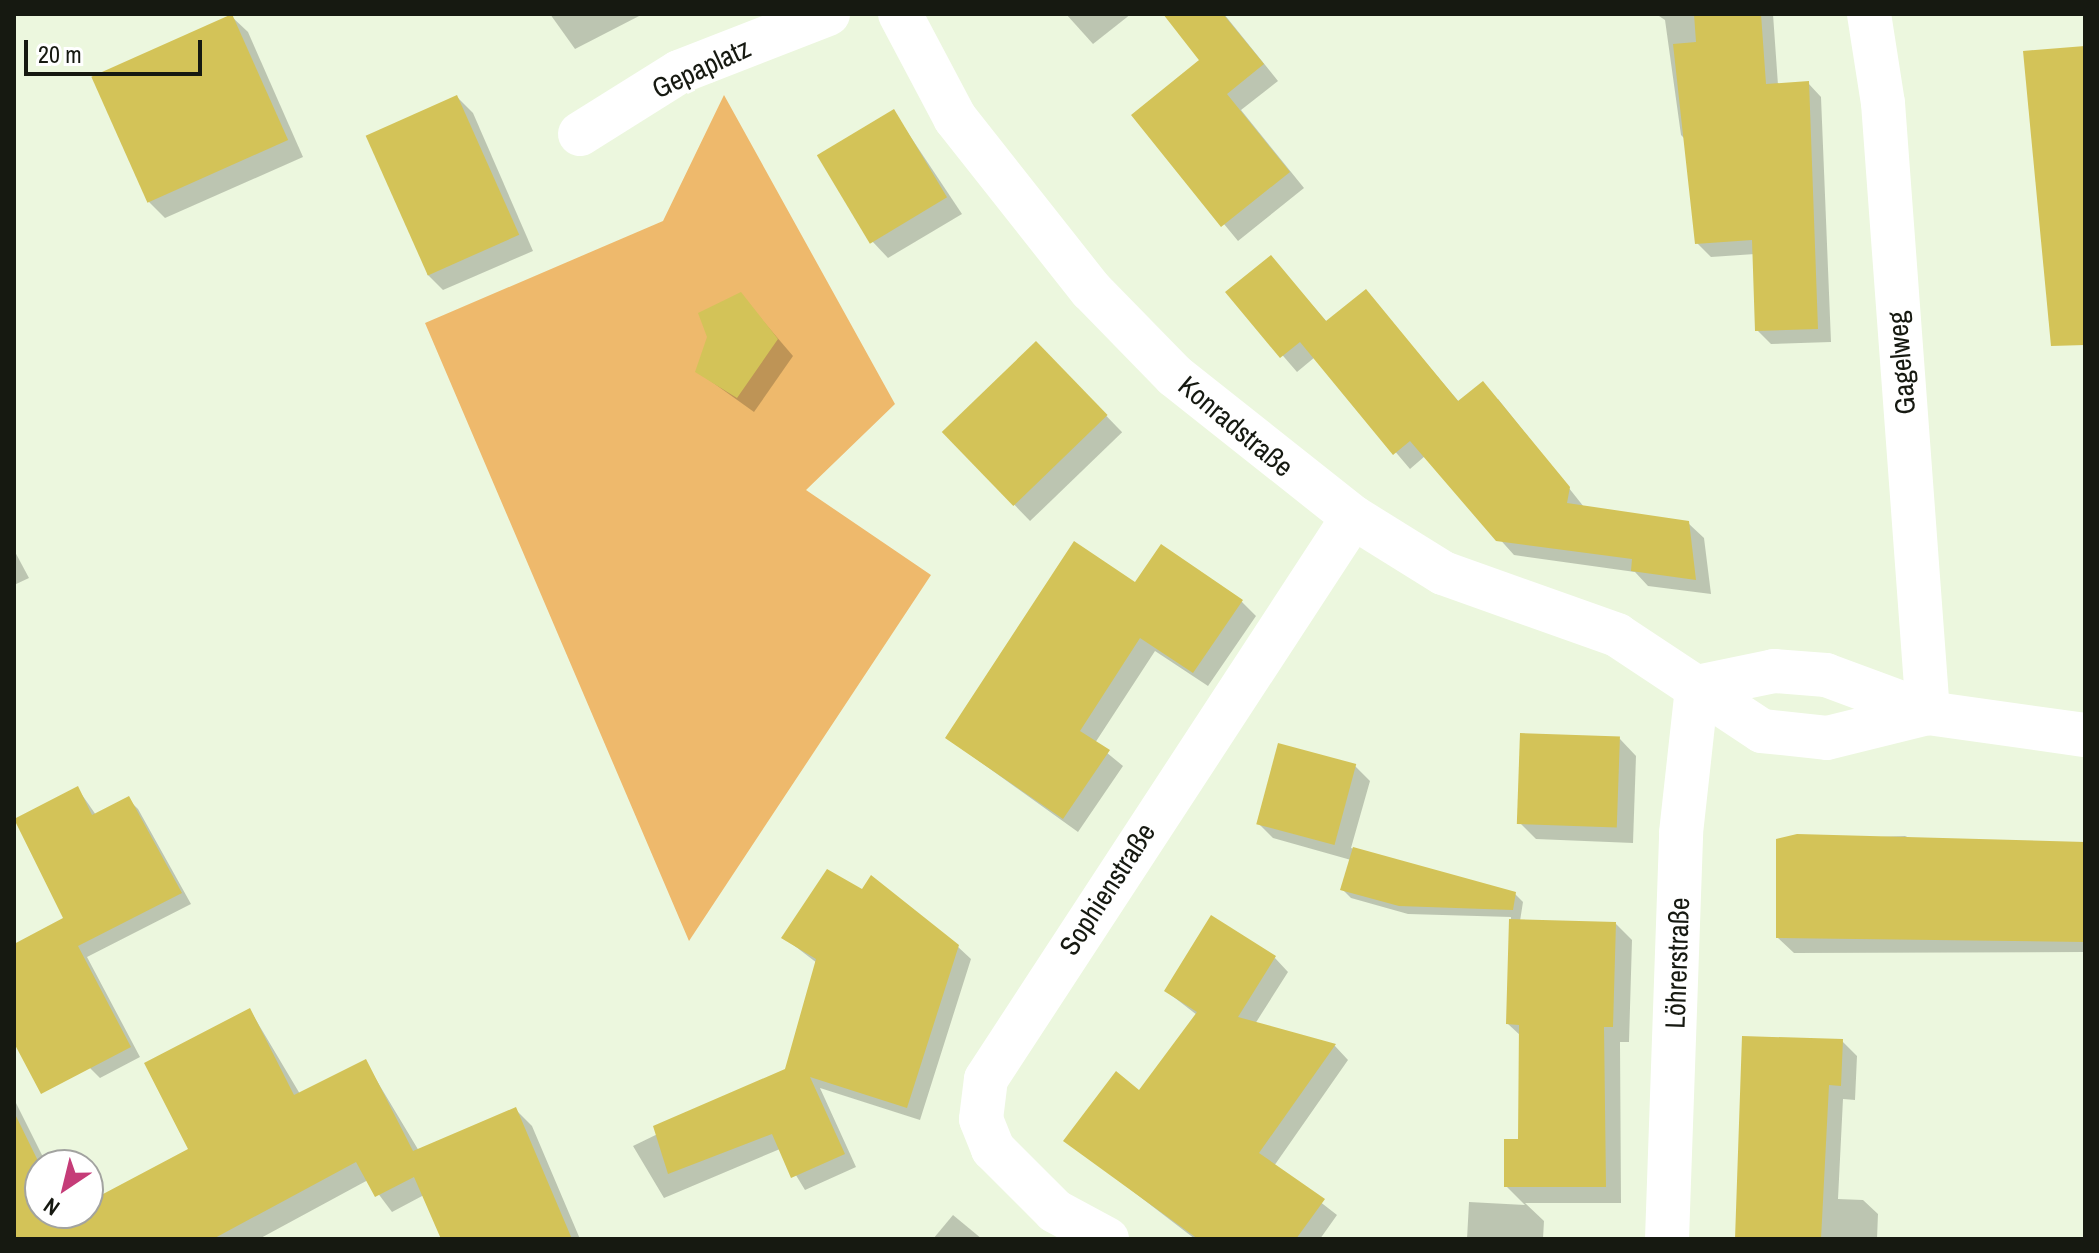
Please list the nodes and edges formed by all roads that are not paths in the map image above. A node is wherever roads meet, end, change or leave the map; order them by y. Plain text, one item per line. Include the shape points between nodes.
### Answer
1 (828, 14) edge
2 (900, 14) edge
3 (1869, 14) edge
4 (580, 134) dead end
5 (1353, 517) junction
6 (1697, 687) junction
7 (1928, 713) junction
8 (2085, 735) edge
9 (1107, 1239) edge
10 (1667, 1239) edge

1 - 4 street, Gepaplatz via 679,72
2 - 5 street, Konradstraße via 955,118 1091,290 1175,376
3 - 7 street, Gagelweg via 1883,103
5 - 6 street, Konradstraße via 1443,573 1617,635
5 - 9 street, Sophienstraße via 986,1079 981,1119 993,1149 1055,1211
6 - 7 street, Konradstraße via 1774,671 1826,675
6 - 7 street, Konradstraße via 1762,731 1797,737 1827,738
6 - 10 street, Löhrerstraße via 1681,833
7 - 8 street, Konradstraße

